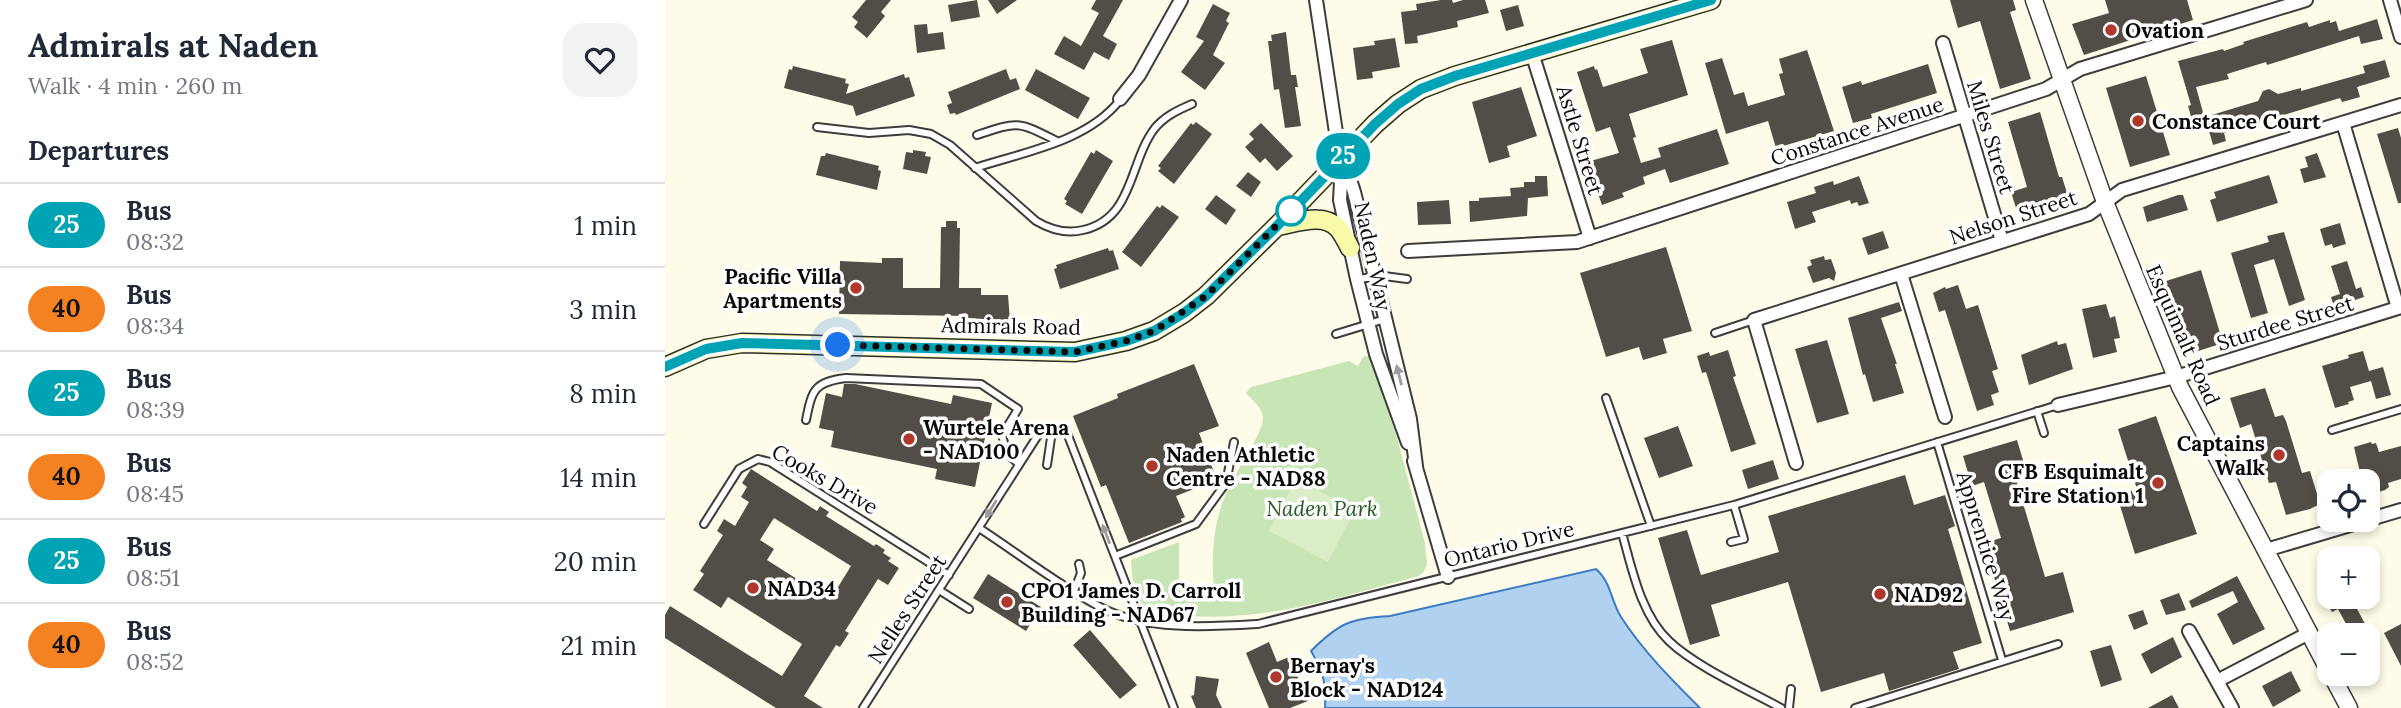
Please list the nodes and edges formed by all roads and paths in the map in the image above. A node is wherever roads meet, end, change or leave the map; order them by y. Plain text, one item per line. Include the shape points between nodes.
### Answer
1 (1181, 0) edge
2 (1316, 0) edge
3 (1711, 0) edge
4 (2034, 0) edge
5 (2306, 0) edge
6 (2390, 0) edge
7 (2401, 37) edge
8 (1943, 43) dead end
9 (1532, 53) junction
10 (2063, 80) junction
11 (1120, 99) joint
12 (1192, 104) dead end
13 (2401, 106) edge
14 (1965, 116) junction
15 (2343, 123) junction
16 (817, 127) dead end
17 (977, 135) dead end
18 (1056, 141) junction
19 (1342, 156) junction
20 (995, 161) junction
21 (975, 168) junction
22 (991, 182) junction
23 (2105, 202) junction
24 (1277, 226) junction
25 (1590, 238) junction
26 (2003, 242) junction
27 (1350, 248) junction
28 (1408, 251) dead end
29 (1901, 274) junction
30 (1375, 277) junction
31 (1357, 279) junction
32 (1408, 279) dead end
33 (2400, 308) edge
34 (1385, 320) junction
35 (1754, 320) junction
36 (1369, 324) junction
37 (1715, 333) dead end
38 (1336, 334) dead end
39 (665, 368) edge
40 (2176, 377) junction
41 (1606, 398) dead end
42 (2058, 405) joint
43 (2401, 409) edge
44 (2037, 411) junction
45 (1945, 417) dead end
46 (806, 420) dead end
47 (2332, 430) dead end
48 (1052, 431) junction
49 (2044, 433) dead end
50 (1234, 442) dead end
51 (1937, 442) junction
52 (1796, 463) dead end
53 (1019, 464) junction
54 (1047, 465) dead end
55 (1416, 466) junction
56 (1734, 505) junction
57 (2401, 510) edge
58 (704, 524) dead end
59 (1196, 524) junction
60 (1651, 526) junction
61 (979, 528) junction
62 (1196, 532) dead end
63 (1622, 533) junction
64 (1731, 542) dead end
65 (2266, 550) junction
66 (1115, 556) junction
67 (1079, 564) dead end
68 (949, 575) junction
69 (1448, 577) junction
70 (939, 590) junction
71 (1074, 591) junction
72 (969, 608) dead end
73 (1141, 620) junction
74 (2189, 631) dead end
75 (2309, 633) junction
76 (2058, 644) dead end
77 (2317, 648) edge
78 (2002, 660) junction
79 (2217, 681) junction
80 (2337, 686) edge
81 (1791, 689) dead end
82 (1172, 707) edge
83 (863, 708) edge
84 (1781, 708) edge
85 (1789, 708) edge
86 (1855, 708) edge
87 (2232, 708) edge
88 (2349, 708) edge

1 - 11 street via 1139,75
2 - 19 street
3 - 9 main road, Admirals Road
4 - 10 street, Esquimalt Road
5 - 10 street, Constance Avenue via 2080,69
6 - 7 street
8 - 14 street, Miles Street
9 - 19 main road, Admirals Road via 1421,89
9 - 25 street, Astle Street
10 - 14 street, Constance Avenue
10 - 23 street, Esquimalt Road
11 - 18 lane via 1092,126
12 - 22 lane via 1153,130 1122,201 1095,227 1065,232 1043,225
13 - 15 street, Nelson Street
14 - 25 street, Constance Avenue
14 - 26 street, Miles Street
15 - 23 street, Nelson Street via 2122,190
15 - 33 street
16 - 21 lane via 869,133 924,132 944,141
17 - 18 lane via 1021,124
18 - 20 lane
19 - 24 main road, Admirals Road
19 - 27 street, Naden Way via 1340,200
19 - 30 street, Naden Way
20 - 21 lane
20 - 22 lane via 987,173
21 - 22 lane
23 - 26 street, Nelson Street via 2089,214
23 - 40 street, Esquimalt Road
24 - 27 main road via 1313,219 1329,222
24 - 39 main road, Admirals Road via 1184,313 1154,331 1099,348 1075,352 742,343 706,349
25 - 28 street, Constance Avenue
26 - 29 street, Nelson Street
27 - 31 street, Naden Way
29 - 35 street, Nelson Street
29 - 45 street
30 - 31 lane
30 - 32 lane
30 - 34 street, Naden Way
31 - 36 street, Naden Way
33 - 40 street, Sturdee Street
34 - 36 lane
55 -> 34 street, Naden Way via 1410,419
35 - 37 lane
35 - 52 street
36 - 38 lane
36 - 55 street, Naden Way
40 - 42 street, Sturdee Street
40 - 65 street, Esquimalt Road
41 - 60 lane
42 - 44 lane, Ontario Drive
43 - 47 lane
44 - 49 lane
44 - 51 lane, Ontario Drive
46 - 53 lane via 811,394 830,380 981,384 1018,408 1002,435 1007,454
48 - 53 lane, Nelles Street via 1042,429
48 - 54 lane
66 -> 48 lane via 1067,433
50 - 59 lane via 1226,483
51 - 56 lane, Ontario Drive
51 - 78 lane, Apprentice Way
53 -> 61 lane, Nelles Street
55 - 69 street, Naden Way
56 - 60 lane, Ontario Drive
56 - 64 lane via 1744,539
57 - 65 street
58 - 68 lane, Cooks Drive via 739,469 758,459 770,462
59 - 62 lane
59 - 66 lane
60 - 63 lane, Ontario Drive
61 - 68 lane, Nelles Street
61 - 71 lane, Ontario Drive
63 - 69 lane, Ontario Drive
63 - 84 lane via 1635,579 1654,621 1669,641
65 - 75 street, Esquimalt Road
66 - 73 lane
67 - 71 lane
68 - 70 lane, Nelles Street
69 - 73 lane, Ontario Drive via 1258,624 1178,626
70 - 72 lane
70 - 83 lane, Nelles Street
71 - 73 lane, Ontario Drive via 1102,608
73 - 82 lane
74 - 79 street
75 - 77 street, Esquimalt Road
75 - 79 street
76 - 78 lane
78 - 86 lane
79 - 87 street
80 - 88 street, Esquimalt Road
81 - 85 lane

